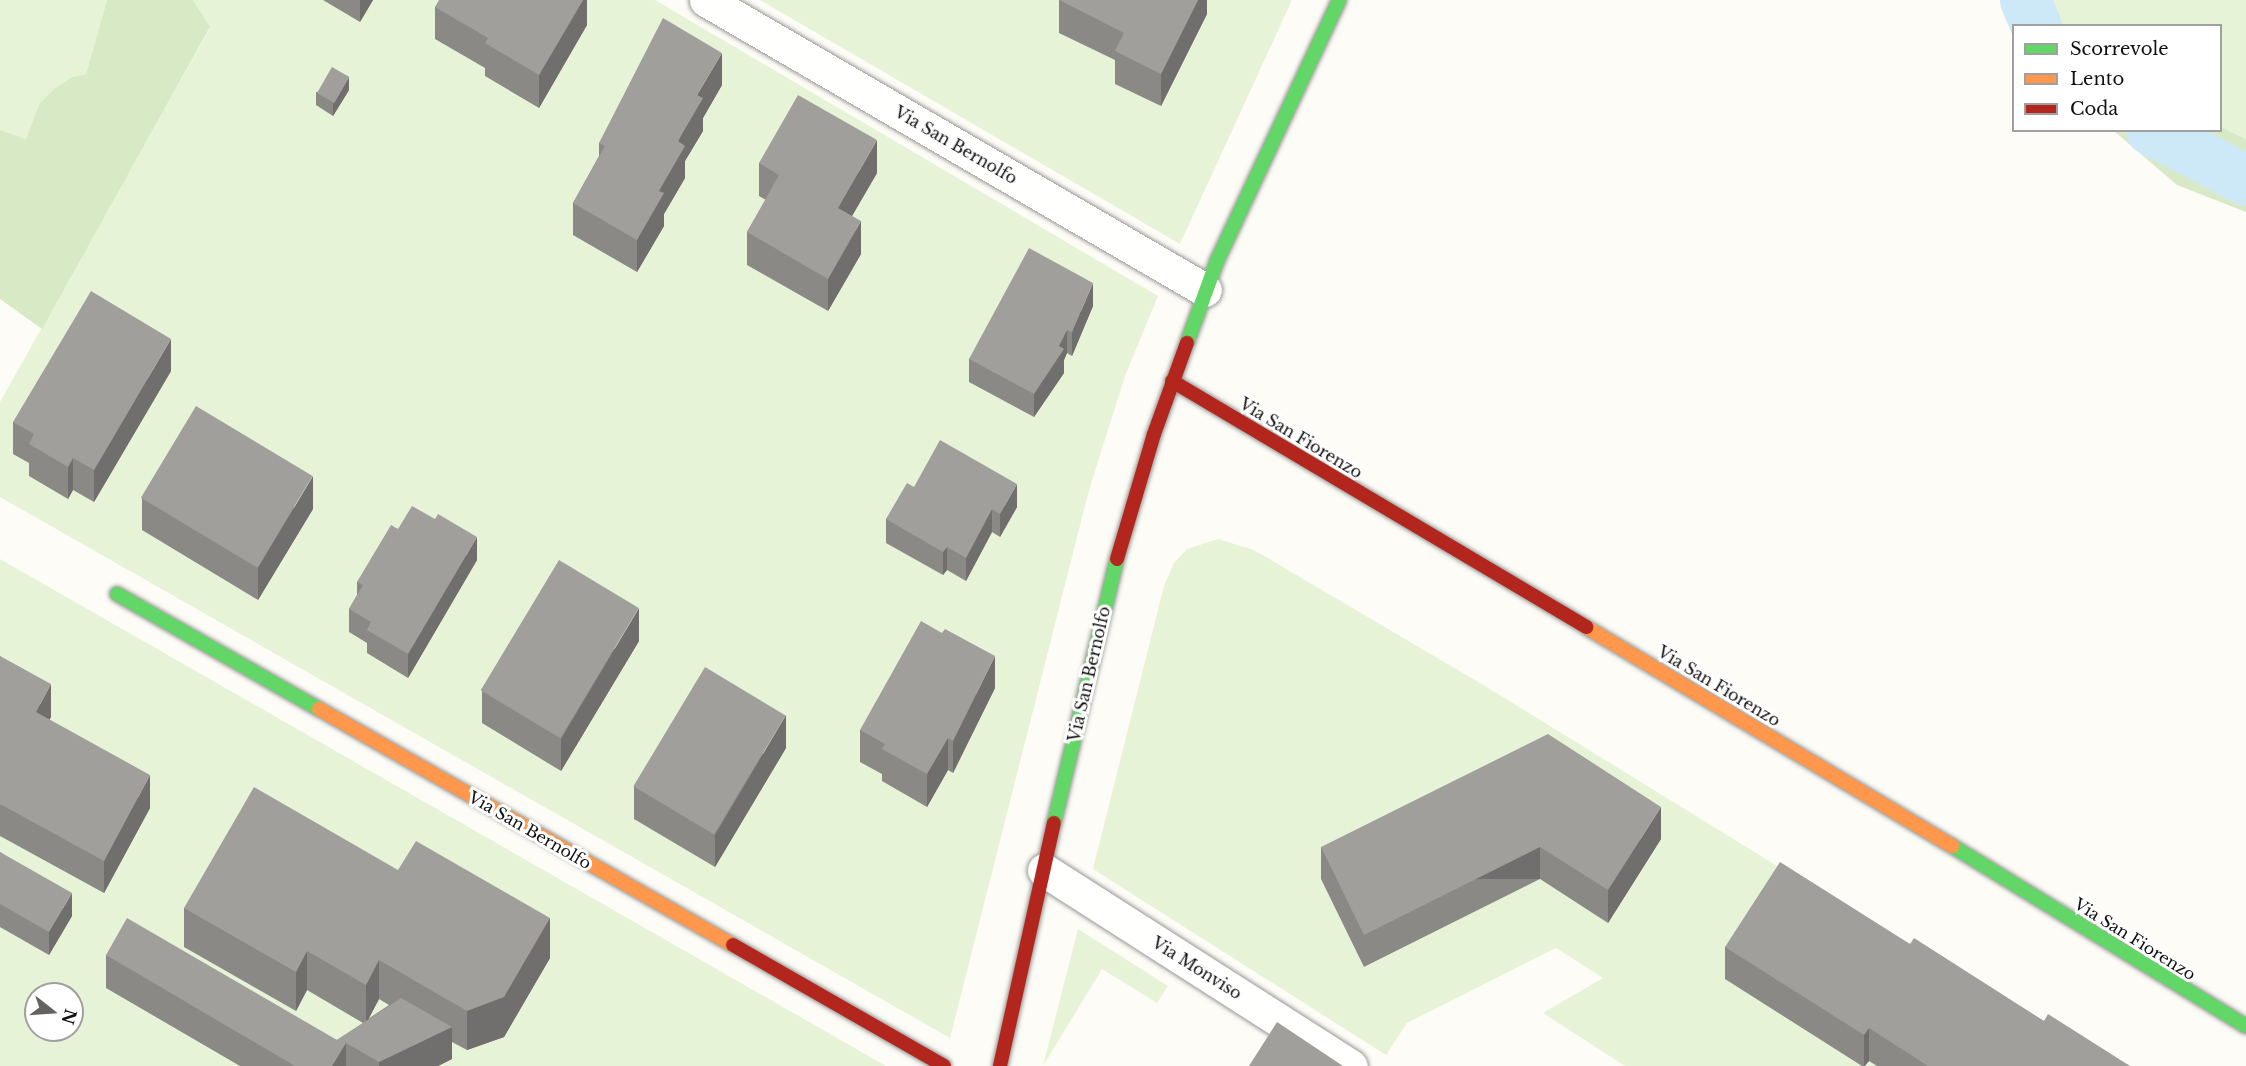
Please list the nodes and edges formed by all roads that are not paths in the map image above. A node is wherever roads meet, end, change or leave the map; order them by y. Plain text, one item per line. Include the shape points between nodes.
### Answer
1 (706, 0) edge
2 (1339, 0) edge
3 (1205, 290) junction
4 (1172, 381) junction
5 (117, 594) dead end
6 (1044, 870) junction
7 (2246, 1026) edge
8 (944, 1066) edge
9 (1000, 1066) edge
10 (1351, 1066) edge

1 - 3 street, Via San Bernolfo
2 - 3 street, Via San Bernolfo
3 - 4 street, Via San Bernolfo
4 - 6 street, Via San Bernolfo via 1124,533
4 - 7 street, Via San Fiorenzo via 1843,780
5 - 8 street, Via San Bernolfo
6 - 9 street, Via San Bernolfo
6 - 10 street, Via Monviso

